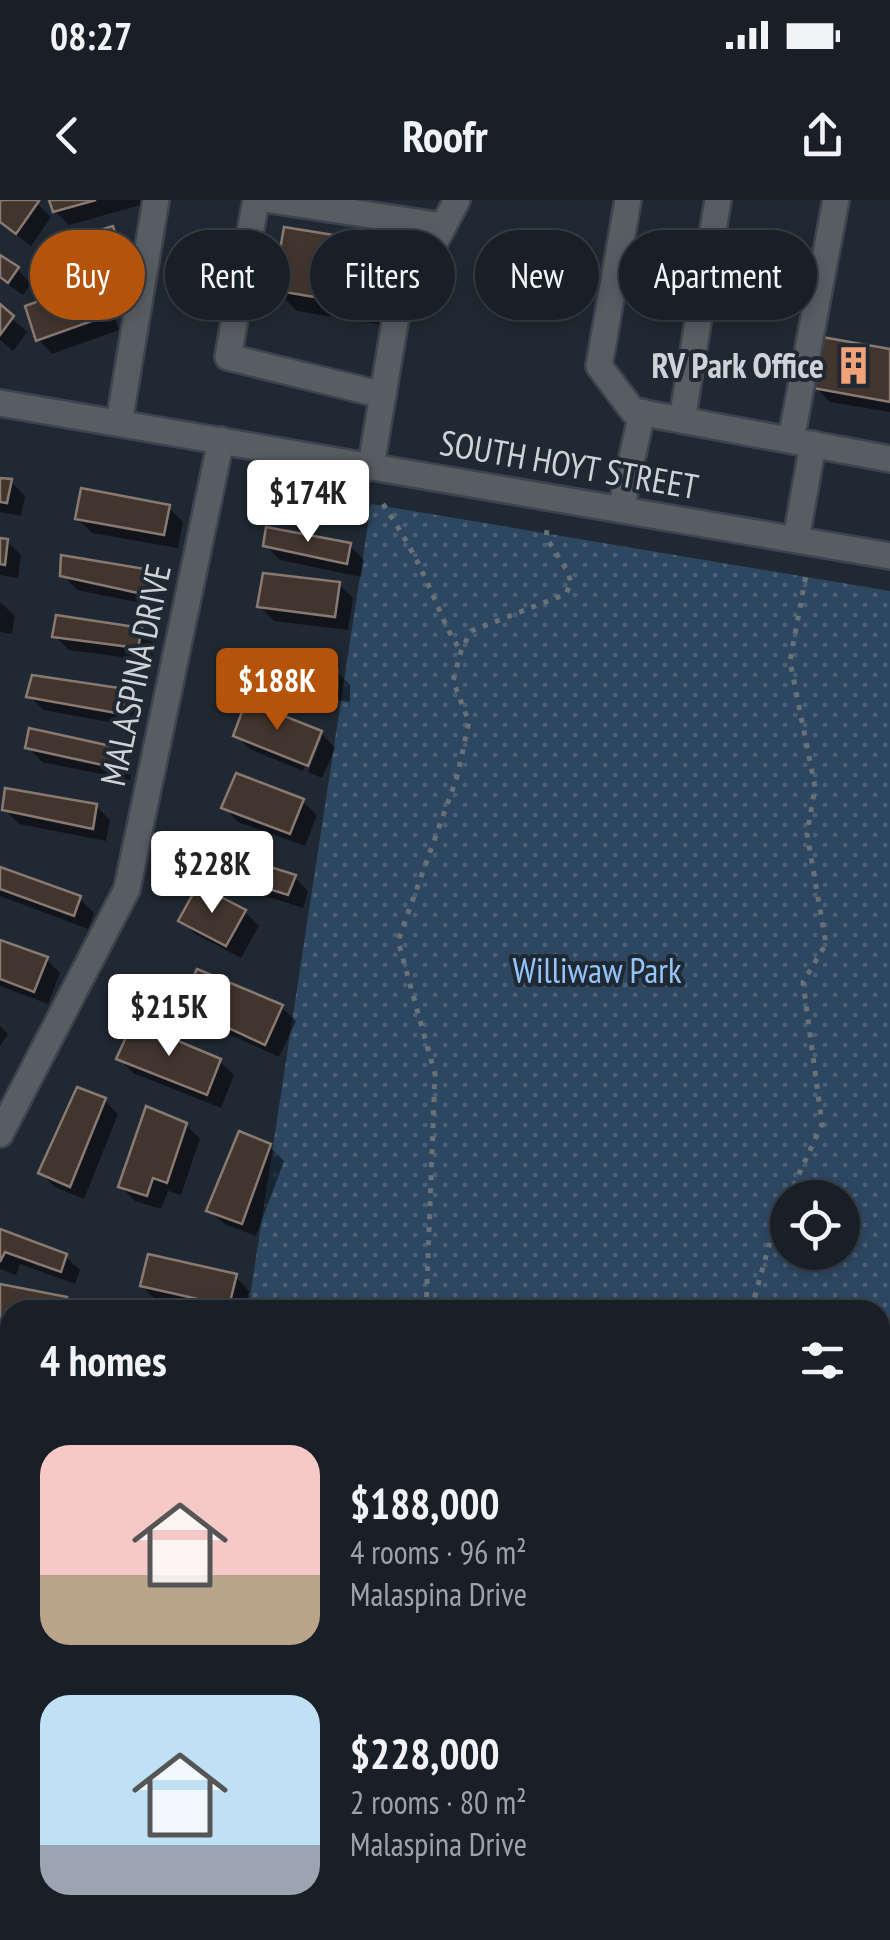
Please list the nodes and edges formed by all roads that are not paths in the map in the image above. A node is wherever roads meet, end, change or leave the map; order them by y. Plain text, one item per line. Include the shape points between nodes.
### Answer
1 (156, 200) edge
2 (256, 200) edge
3 (271, 200) edge
4 (456, 200) edge
5 (628, 200) edge
6 (718, 200) edge
7 (836, 200) edge
8 (360, 207) edge
9 (443, 226) junction
10 (383, 396) junction
11 (0, 403) edge
12 (642, 412) junction
13 (682, 420) junction
14 (119, 423) junction
15 (221, 440) junction
16 (802, 442) junction
17 (890, 458) edge
18 (371, 466) junction
19 (622, 509) junction
20 (804, 541) junction
21 (890, 556) edge
22 (0, 1134) edge

1 - 14 street
2 - 10 street via 228,357
3 - 8 street
4 - 9 street
5 - 12 street via 599,366 633,410
6 - 13 street
7 - 16 street
8 - 9 street
9 - 10 street via 396,316
10 - 18 street
11 - 14 street, SOUTH HOYT STREET
12 - 13 street
12 - 19 street
13 - 16 street
14 - 15 street, SOUTH HOYT STREET
15 - 18 street, SOUTH HOYT STREET
15 - 22 street, MALASPINA DRIVE via 127,889
16 - 17 street
16 - 20 street
18 - 19 street, SOUTH HOYT STREET
19 - 20 street, SOUTH HOYT STREET
20 - 21 street, SOUTH HOYT STREET

